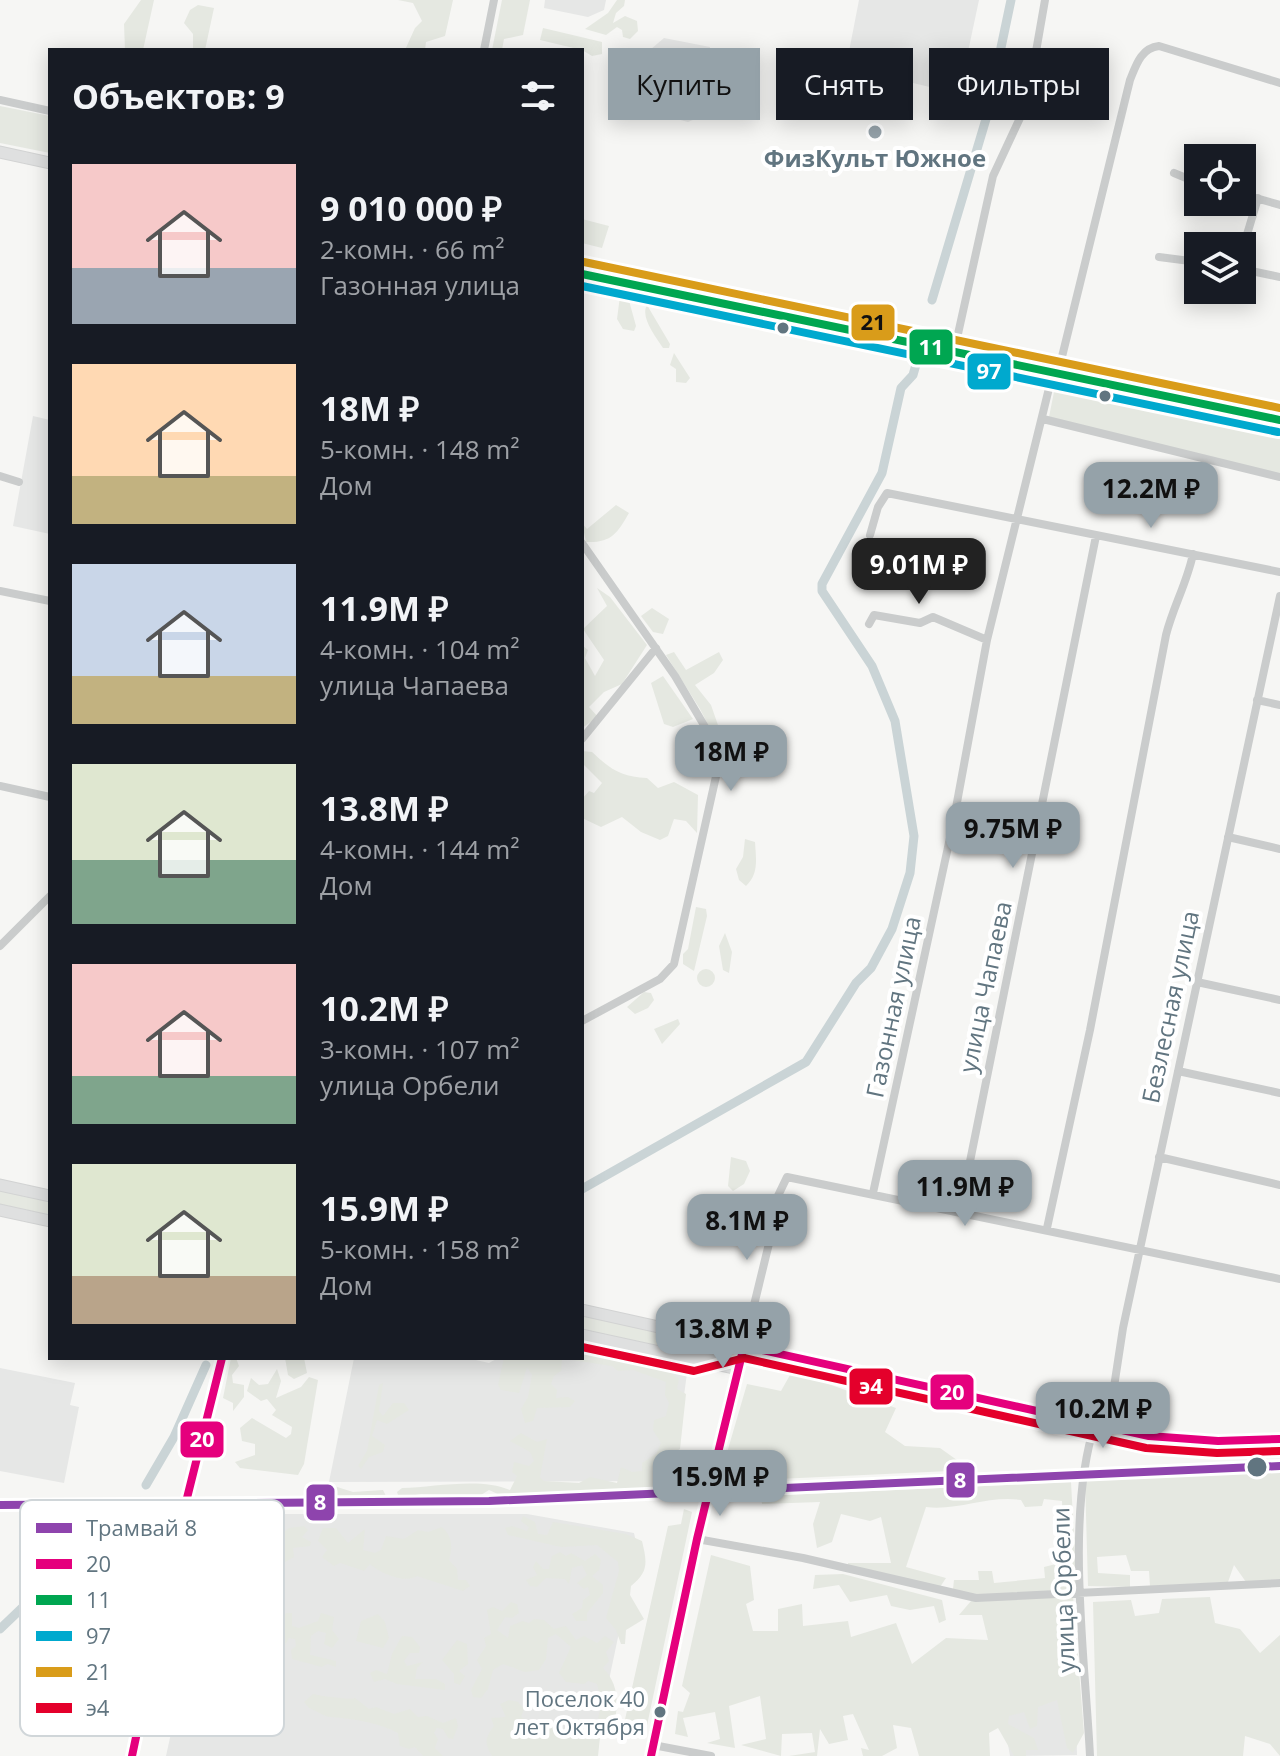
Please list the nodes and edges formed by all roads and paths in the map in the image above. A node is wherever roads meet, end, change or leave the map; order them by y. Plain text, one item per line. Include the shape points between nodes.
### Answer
1 (494, 0) edge
2 (1045, 0) edge
3 (484, 48) edge
4 (1280, 83) edge
5 (0, 100) edge
6 (48, 111) edge
7 (0, 152) edge
8 (48, 163) edge
9 (1174, 173) dead end
10 (1184, 177) edge
11 (1258, 198) joint
12 (1280, 205) edge
13 (1248, 232) edge
14 (1159, 257) dead end
15 (1184, 260) edge
16 (1256, 272) edge
17 (584, 274) edge
18 (1280, 277) edge
19 (954, 352) junction
20 (1056, 373) junction
21 (1043, 419) junction
22 (1280, 420) edge
23 (0, 476) edge
24 (1280, 477) edge
25 (19, 482) dead end
26 (1015, 517) junction
27 (870, 535) dead end
28 (1096, 536) junction
29 (584, 546) edge
30 (1193, 554) junction
31 (1280, 572) edge
32 (0, 591) edge
33 (1280, 596) edge
34 (48, 601) edge
35 (869, 624) dead end
36 (987, 640) junction
37 (656, 648) junction
38 (1257, 700) junction
39 (1280, 705) edge
40 (584, 737) edge
41 (0, 786) edge
42 (48, 797) edge
43 (1228, 837) junction
44 (1280, 849) edge
45 (48, 898) edge
46 (0, 946) edge
47 (1197, 982) junction
48 (1280, 1000) edge
49 (584, 1020) edge
50 (1178, 1071) junction
51 (1280, 1093) edge
52 (1159, 1157) junction
53 (0, 1185) edge
54 (1280, 1185) edge
55 (873, 1193) junction
56 (48, 1196) edge
57 (0, 1210) edge
58 (960, 1211) junction
59 (48, 1221) edge
60 (1047, 1228) junction
61 (1140, 1251) junction
62 (1280, 1279) edge
63 (584, 1310) edge
64 (584, 1335) edge
65 (699, 1336) junction
66 (744, 1346) junction
67 (699, 1358) junction
68 (222, 1360) edge
69 (738, 1369) junction
70 (1098, 1424) junction
71 (1280, 1439) edge
72 (186, 1500) edge
73 (697, 1539) junction
74 (1280, 1583) edge
75 (1082, 1591) junction
76 (136, 1736) edge
77 (652, 1750) edge
78 (132, 1756) edge
79 (711, 1756) edge
80 (1090, 1756) edge

1 - 3 street
2 - 19 street via 1027,103 993,176
4 - 20 street, Газонная улица via 1167,48 1150,47 1142,55 1130,80
5 - 6 street
7 - 8 main road
9 - 10 street
11 - 12 street
11 - 13 street
14 - 15 street
16 - 18 street
17 - 19 main road
19 - 20 main road
20 - 21 street, Газонная улица
20 - 22 main road
21 - 24 street
21 - 26 street, Газонная улица
23 - 25 street
26 - 27 street via 887,493
26 - 28 street
26 - 36 street, Газонная улица
28 - 30 street
28 - 58 street, улица Чапаева
29 - 37 street
30 - 31 street
30 - 60 street via 1166,635
32 - 34 street
33 - 38 street, Безлесная улица
35 - 36 street via 874,615 920,623 933,617
36 - 55 street, Газонная улица
37 - 40 street
37 - 49 street via 718,746 721,765 674,964 660,979
38 - 39 street
38 - 43 street, Безлесная улица
41 - 42 street
43 - 44 street
43 - 47 street, Безлесная улица
45 - 46 street
47 - 48 street
47 - 50 street, Безлесная улица
50 - 51 street
50 - 52 street, Безлесная улица
52 - 54 street
52 - 61 street, Безлесная улица
53 - 56 main road
55 - 58 street
55 - 66 street via 787,1177 775,1202
57 - 59 main road
58 - 60 street
60 - 61 street
61 - 62 street
61 - 70 street, Безлесная улица via 1110,1413
63 - 65 main road
64 - 67 main road
65 - 66 main road
65 - 67 main road via 711,1347
66 - 67 main road
66 - 69 main road
66 - 70 main road
67 - 69 main road
68 - 72 street
69 - 73 main road
70 - 71 main road via 1182,1440
70 - 75 street, улица Орбели via 1083,1474
73 - 75 street via 976,1598
73 - 77 main road
74 - 75 street
75 - 80 street, улица Орбели
76 - 78 street
77 - 79 street

